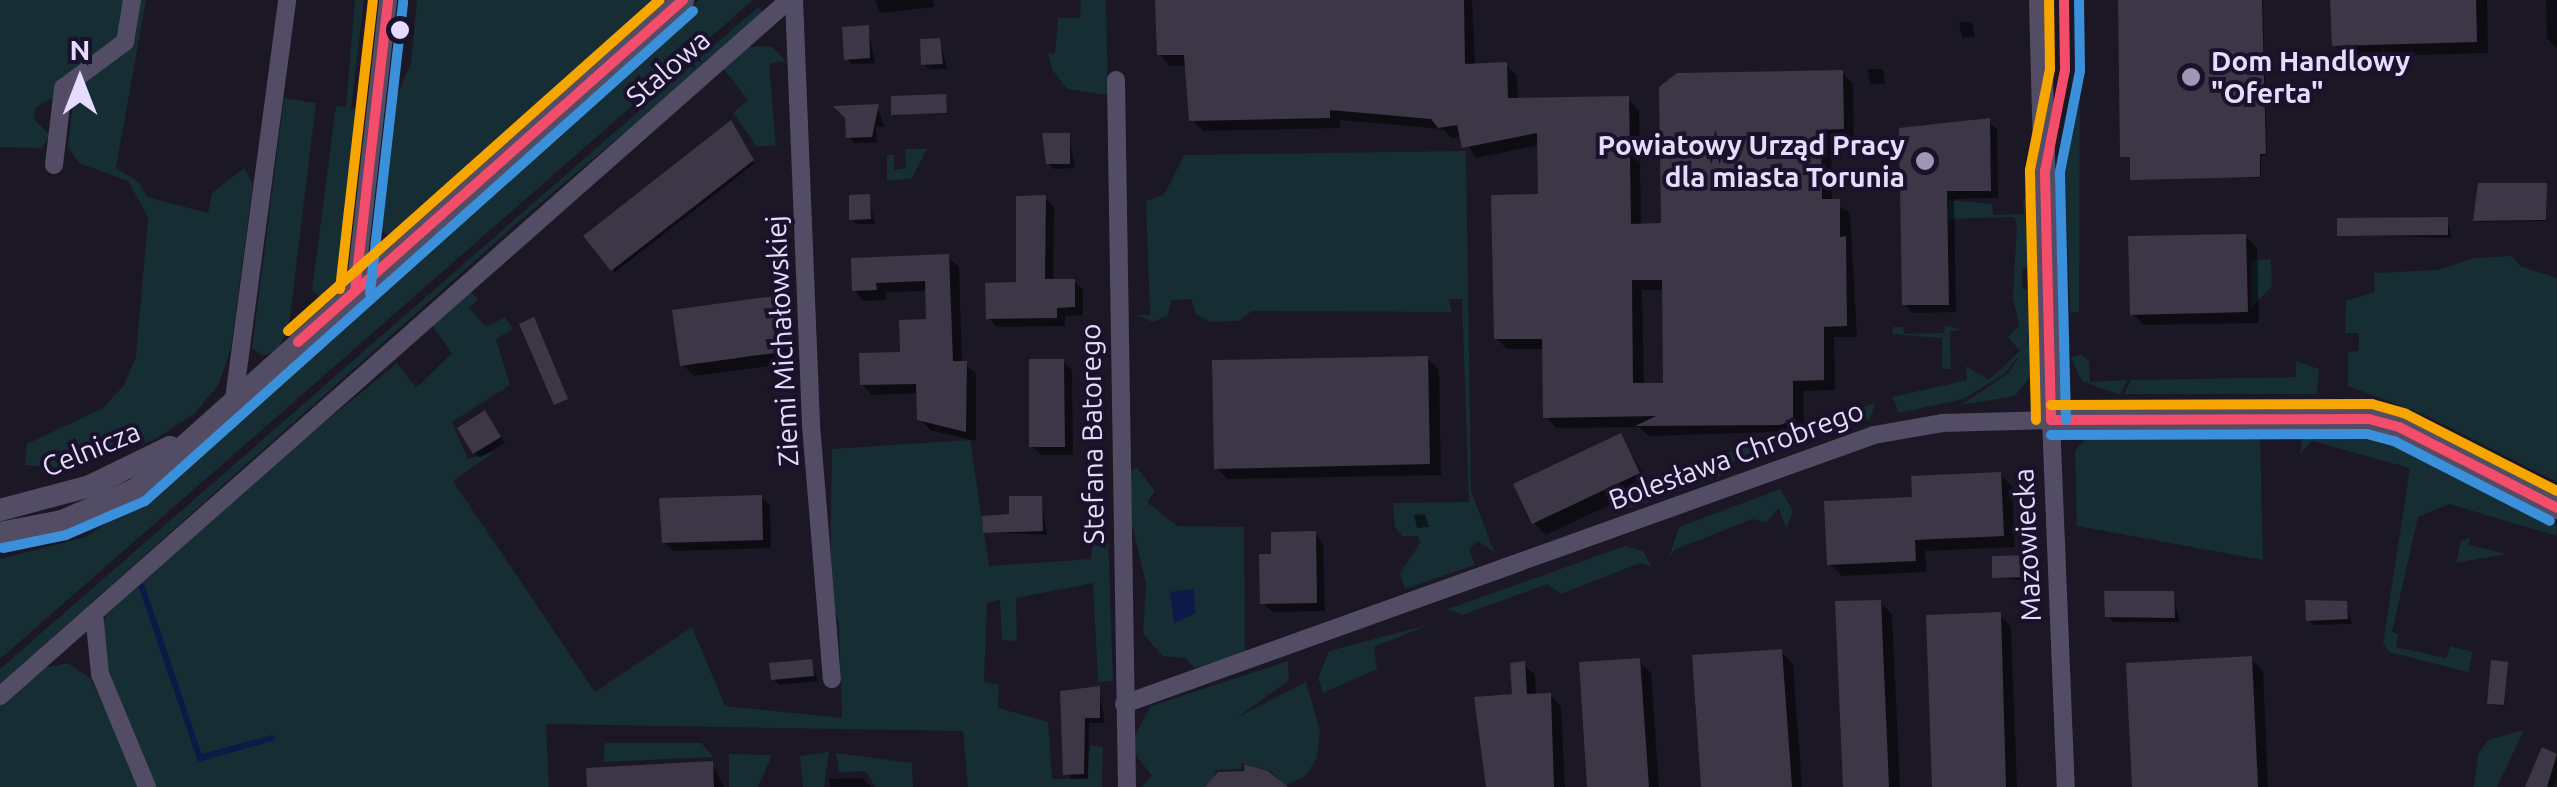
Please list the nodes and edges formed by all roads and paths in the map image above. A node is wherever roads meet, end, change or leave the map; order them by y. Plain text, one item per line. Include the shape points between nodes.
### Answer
1 (132, 0) edge
2 (286, 0) edge
3 (388, 0) edge
4 (683, 0) edge
5 (792, 0) edge
6 (2040, 0) edge
7 (1116, 80) dead end
8 (54, 165) dead end
9 (356, 291) junction
10 (234, 399) junction
11 (2052, 420) junction
12 (200, 431) junction
13 (2557, 508) edge
14 (0, 510) edge
15 (0, 533) edge
16 (94, 613) junction
17 (832, 679) dead end
18 (0, 696) edge
19 (1124, 704) junction
20 (147, 787) edge
21 (1128, 787) edge
22 (2066, 787) edge

1 - 8 street via 124,42 63,88
2 - 10 street
3 - 9 street
4 - 9 street, Celnicza
5 - 16 street, Stalowa
5 - 17 street, Ziemi Michałowskiej via 811,425
6 - 11 street, Mazowiecka
7 - 19 street, Stefana Batorego
9 - 10 street, Celnicza
10 - 12 street, Celnicza
11 - 13 street, Bolesława Chrobrego via 2368,420 2398,428
11 - 19 street, Bolesława Chrobrego via 1942,423 1874,434
11 - 22 street, Mazowiecka
12 - 14 street, Celnicza via 90,486
12 - 15 street, Celnicza via 117,500
16 - 18 street, Stalowa
16 - 20 street via 100,674
19 - 21 street, Stefana Batorego

